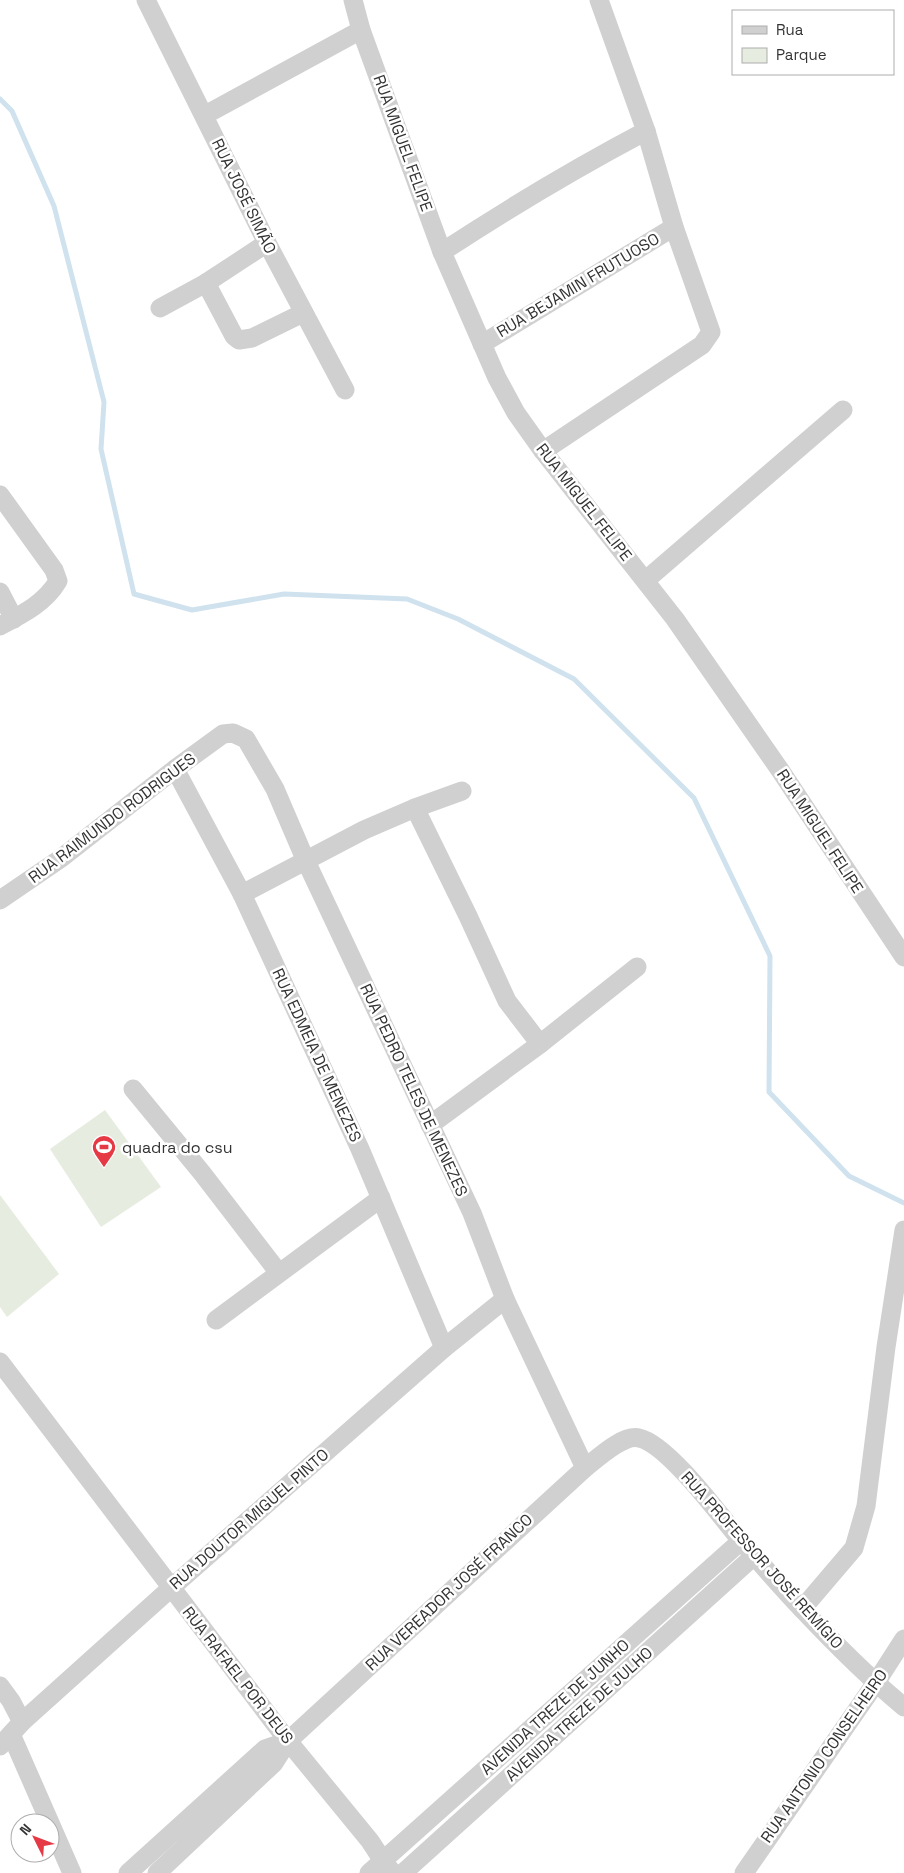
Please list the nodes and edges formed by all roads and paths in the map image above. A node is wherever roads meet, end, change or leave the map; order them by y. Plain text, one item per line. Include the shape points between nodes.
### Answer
1 (146, 0) edge
2 (353, 0) edge
3 (599, 0) edge
4 (362, 30) junction
5 (205, 115) junction
6 (646, 131) junction
7 (674, 227) junction
8 (267, 243) junction
9 (442, 252) junction
10 (206, 283) junction
11 (160, 308) dead end
12 (303, 313) junction
13 (482, 344) junction
14 (345, 390) dead end
15 (843, 410) dead end
16 (543, 451) junction
17 (0, 495) edge
18 (6, 519) edge
19 (646, 580) junction
20 (0, 592) edge
21 (7, 623) edge
22 (224, 734) joint
23 (174, 769) junction
24 (462, 791) dead end
25 (415, 808) junction
26 (305, 859) junction
27 (242, 894) junction
28 (0, 900) edge
29 (904, 957) edge
30 (637, 967) dead end
31 (540, 1044) junction
32 (133, 1089) dead end
33 (430, 1125) junction
34 (381, 1198) junction
35 (904, 1230) edge
36 (279, 1273) junction
37 (505, 1299) junction
38 (216, 1320) dead end
39 (444, 1348) junction
40 (0, 1362) edge
41 (613, 1447) joint
42 (584, 1468) junction
43 (741, 1541) junction
44 (754, 1556) junction
45 (171, 1588) junction
46 (802, 1609) junction
47 (904, 1639) edge
48 (875, 1684) junction
49 (4, 1698) edge
50 (904, 1707) edge
51 (11, 1734) edge
52 (288, 1741) junction
53 (394, 1868) edge
54 (72, 1873) edge
55 (128, 1873) edge
56 (157, 1873) edge
57 (744, 1873) edge

1 - 5 street, RUA JOSÉ SIMÃO
2 - 4 street, RUA MIGUEL FELIPE
3 - 6 street
4 - 5 street
4 - 9 street, RUA MIGUEL FELIPE
5 - 8 street, RUA JOSÉ SIMÃO
6 - 7 street
6 - 9 street via 526,198
7 - 13 street, RUA BEJAMIN FRUTUOSO
7 - 16 street via 710,327 708,338
8 - 10 street
8 - 12 street, RUA JOSÉ SIMÃO
9 - 13 street, RUA MIGUEL FELIPE
10 - 11 street
10 - 12 street via 239,340 252,338
12 - 14 street, RUA JOSÉ SIMÃO
13 - 16 street, RUA MIGUEL FELIPE via 516,413
15 - 19 street
16 - 19 street, RUA MIGUEL FELIPE
17 - 18 street
18 - 21 street via 54,570 58,581 40,603
19 - 29 street, RUA MIGUEL FELIPE via 780,770
20 - 21 street
22 - 23 street, RUA RAIMUNDO RODRIGUES
22 - 26 street, RUA PEDRO TELES DE MENEZES via 238,734 249,743 275,789
23 - 27 street, RUA EDMEIA DE MENEZES
23 - 28 street, RUA RAIMUNDO RODRIGUES via 60,859
24 - 25 street
25 - 26 street
25 - 31 street via 507,1001
26 - 27 street
26 - 33 street, RUA PEDRO TELES DE MENEZES
27 - 34 street, RUA EDMEIA DE MENEZES
30 - 31 street
31 - 33 street
32 - 36 street
33 - 37 street, RUA PEDRO TELES DE MENEZES via 472,1213
34 - 36 street
34 - 39 street, RUA EDMEIA DE MENEZES
35 - 46 street via 861,1529 854,1548
36 - 38 street
37 - 39 street, RUA DOUTOR MIGUEL PINTO
37 - 42 street, RUA PEDRO TELES DE MENEZES
39 - 45 street, RUA DOUTOR MIGUEL PINTO
40 - 45 street, RUA RAFAEL POR DEUS
41 - 42 street, RUA VEREADOR JOSÉ FRANCO
41 - 43 street, RUA PROFESSOR JOSÉ REMÍGIO via 626,1438 647,1440 670,1458
42 - 52 street, RUA VEREADOR JOSÉ FRANCO
43 - 44 street, RUA PROFESSOR JOSÉ REMÍGIO
43 - 53 street, AVENIDA TREZE DE JUNHO
44 - 46 street, RUA PROFESSOR JOSÉ REMÍGIO
44 - 53 street, AVENIDA TREZE DE JULHO
45 - 51 street, RUA DOUTOR MIGUEL PINTO
45 - 52 street, RUA RAFAEL POR DEUS
46 - 48 street, RUA PROFESSOR JOSÉ REMÍGIO
47 - 48 street, RUA ANTONIO CONSELHEIRO
48 - 50 street, RUA PROFESSOR JOSÉ REMÍGIO
48 - 57 street, RUA ANTONIO CONSELHEIRO
49 - 51 street
51 - 54 street
52 - 53 street, RUA RAFAEL POR DEUS
52 - 55 street, RUA VEREADOR JOSÉ FRANCO via 265,1750
52 - 56 street, RUA VEREADOR JOSÉ FRANCO via 274,1763

